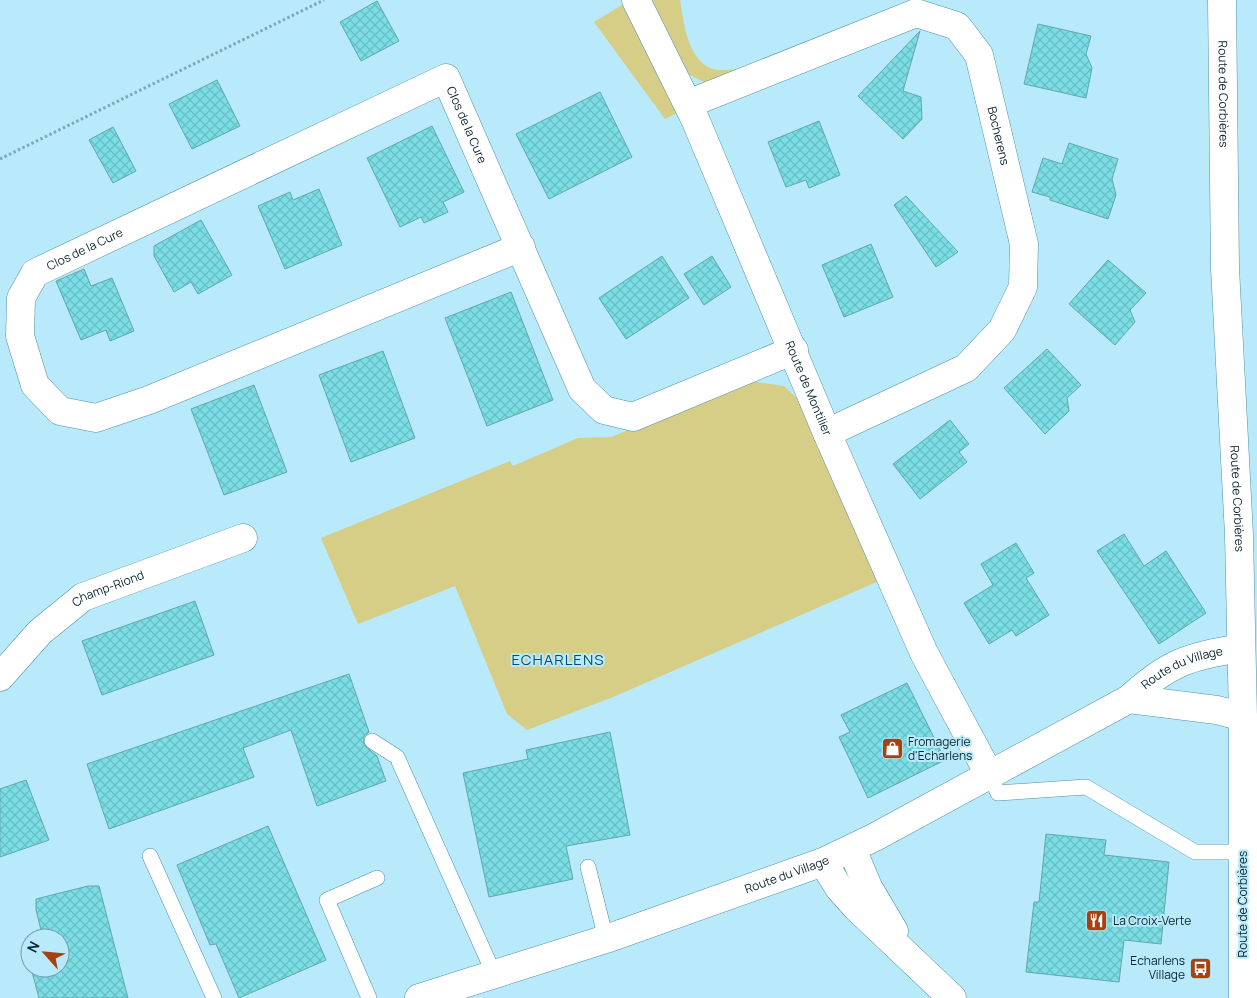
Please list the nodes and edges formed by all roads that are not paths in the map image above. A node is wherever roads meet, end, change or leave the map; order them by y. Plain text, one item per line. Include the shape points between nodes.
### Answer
1 (636, 0) edge
2 (1222, 0) edge
3 (688, 104) junction
4 (521, 247) junction
5 (794, 350) junction
6 (827, 433) junction
7 (243, 538) dead end
8 (1249, 610) edge
9 (1241, 648) junction
10 (0, 677) edge
11 (1129, 699) junction
12 (1243, 717) junction
13 (372, 741) dead end
14 (989, 774) junction
15 (852, 849) junction
16 (1243, 852) junction
17 (150, 856) dead end
18 (823, 862) junction
19 (588, 867) dead end
20 (377, 878) dead end
21 (606, 939) junction
22 (912, 960) junction
23 (494, 974) junction
24 (214, 998) edge
25 (370, 998) edge
26 (419, 998) edge
27 (952, 998) edge
28 (1242, 998) edge

1 - 3 street, Route de Montilier
2 - 8 street, Route de Corbières via 1226,268 1240,535
3 - 5 street, Route de Montilier
3 - 6 street, Bocherens via 916,13 956,26 979,55 1024,244 1023,287 1002,330 966,368
4 - 4 street, Clos de la Cure via 446,78 36,273 22,298 20,336 35,385 60,411 96,418 149,400
4 - 5 street, Clos de la Cure via 582,390 604,410 633,417
5 - 6 street, Route de Montilier
6 - 14 street, Route de Montilier via 924,653
7 - 10 street, Champ-Riond via 83,597 40,632
8 - 9 street, Route de Corbières
9 - 11 street, Route du Village via 1204,655 1172,666 1154,676
9 - 12 street, Route de Corbières
11 - 12 street, Route du Village via 1217,710
11 - 14 street, Route du Village
12 - 16 street, Route de Corbières
13 - 23 lane via 397,757
14 - 15 street, Route du Village
14 - 16 lane via 998,793 1086,788 1195,852
15 - 18 street, Route du Village
15 - 22 street via 868,886
16 - 28 street, Route de Corbières
17 - 24 lane
18 - 21 street, Route du Village
18 - 22 street via 839,888 857,908
19 - 21 lane
20 - 25 lane via 326,900
21 - 23 street, Route du Village
22 - 27 street
23 - 26 street, Route du Village

